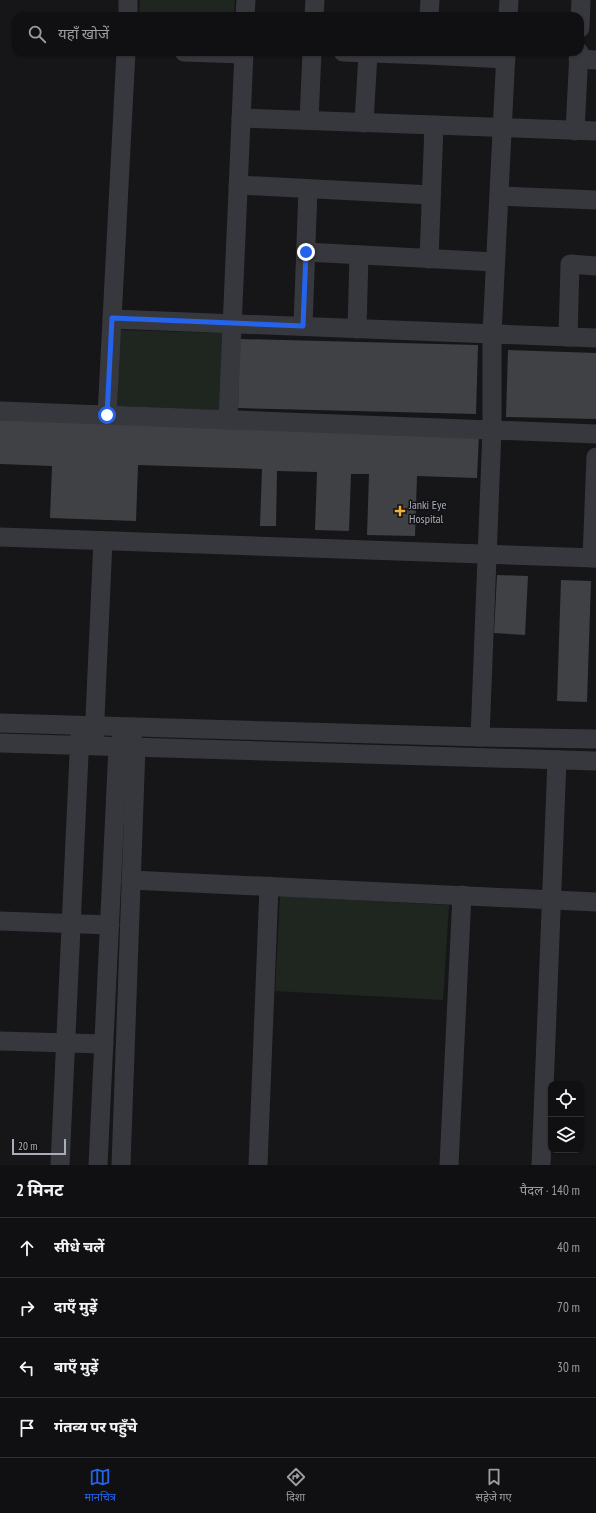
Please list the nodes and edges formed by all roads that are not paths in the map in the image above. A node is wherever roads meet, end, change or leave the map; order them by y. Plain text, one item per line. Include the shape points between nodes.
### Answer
1 (128, 0) edge
2 (246, 0) edge
3 (315, 0) edge
4 (430, 0) edge
5 (509, 0) edge
6 (582, 0) edge
7 (128, 12) edge
8 (245, 12) edge
9 (314, 12) edge
10 (429, 12) edge
11 (508, 12) edge
12 (581, 12) edge
13 (126, 56) edge
14 (244, 56) edge
15 (312, 56) edge
16 (368, 56) edge
17 (506, 56) edge
18 (584, 57) edge
19 (241, 118) junction
20 (309, 120) junction
21 (364, 123) junction
22 (434, 125) junction
23 (502, 128) junction
24 (575, 131) junction
25 (596, 131) edge
26 (238, 185) junction
27 (308, 189) junction
28 (431, 196) junction
29 (499, 196) junction
30 (596, 200) edge
31 (306, 252) junction
32 (359, 255) junction
33 (429, 259) junction
34 (495, 262) junction
35 (596, 266) edge
36 (112, 318) junction
37 (232, 323) junction
38 (303, 326) junction
39 (357, 329) junction
40 (492, 334) junction
41 (568, 337) junction
42 (596, 338) edge
43 (0, 411) edge
44 (107, 415) junction
45 (228, 420) junction
46 (492, 430) junction
47 (596, 434) edge
48 (596, 457) edge
49 (0, 537) edge
50 (103, 541) junction
51 (487, 554) junction
52 (594, 558) edge
53 (0, 723) edge
54 (88, 726) junction
55 (126, 727) junction
56 (480, 737) junction
57 (596, 739) edge
58 (0, 743) edge
59 (87, 746) junction
60 (127, 747) junction
61 (557, 760) junction
62 (596, 761) edge
63 (131, 880) junction
64 (269, 886) junction
65 (462, 895) junction
66 (552, 900) junction
67 (596, 902) edge
68 (0, 921) edge
69 (71, 923) junction
70 (110, 925) junction
71 (0, 1041) edge
72 (66, 1043) junction
73 (104, 1044) junction
74 (60, 1165) edge
75 (98, 1165) edge
76 (121, 1165) edge
77 (258, 1165) edge
78 (449, 1165) edge
79 (541, 1165) edge

1 - 7 street
2 - 8 street
3 - 9 street
4 - 10 street
5 - 11 street
6 - 12 street
13 - 36 street
14 - 19 street
15 - 20 street
16 - 21 street
17 - 23 street
18 - 24 street
19 - 20 street
19 - 26 street
20 - 21 street
21 - 22 street
22 - 23 street
22 - 28 street
23 - 24 street
23 - 29 street
24 - 25 street
26 - 27 street
26 - 37 street
27 - 28 street
27 - 31 street
28 - 33 street
29 - 30 street
29 - 34 street
31 - 32 street
31 - 38 street
32 - 33 street
32 - 39 street
33 - 34 street
34 - 40 street
35 - 41 street via 570,264
36 - 37 street
36 - 44 street
37 - 38 street
37 - 45 street
38 - 39 street
39 - 40 street
40 - 41 street
40 - 46 street
41 - 42 street
43 - 44 street
44 - 45 street
45 - 46 street
46 - 47 street
46 - 51 street
48 - 52 street
49 - 50 street
50 - 51 street
50 - 54 street
51 - 52 street
51 - 56 street
53 - 54 street
54 - 55 street
54 - 59 street
55 - 56 street
55 - 60 street
56 - 57 street
58 - 59 street
59 - 60 street
59 - 69 street
60 - 61 street
60 - 63 street
60 - 70 street
61 - 62 street
61 - 66 street
63 - 64 street
63 - 76 street
64 - 65 street
64 - 77 street
65 - 66 street
65 - 78 street
66 - 67 street
66 - 79 street
68 - 69 street
69 - 70 street
69 - 72 street
70 - 73 street
71 - 72 street
72 - 73 street
72 - 74 street
73 - 75 street

